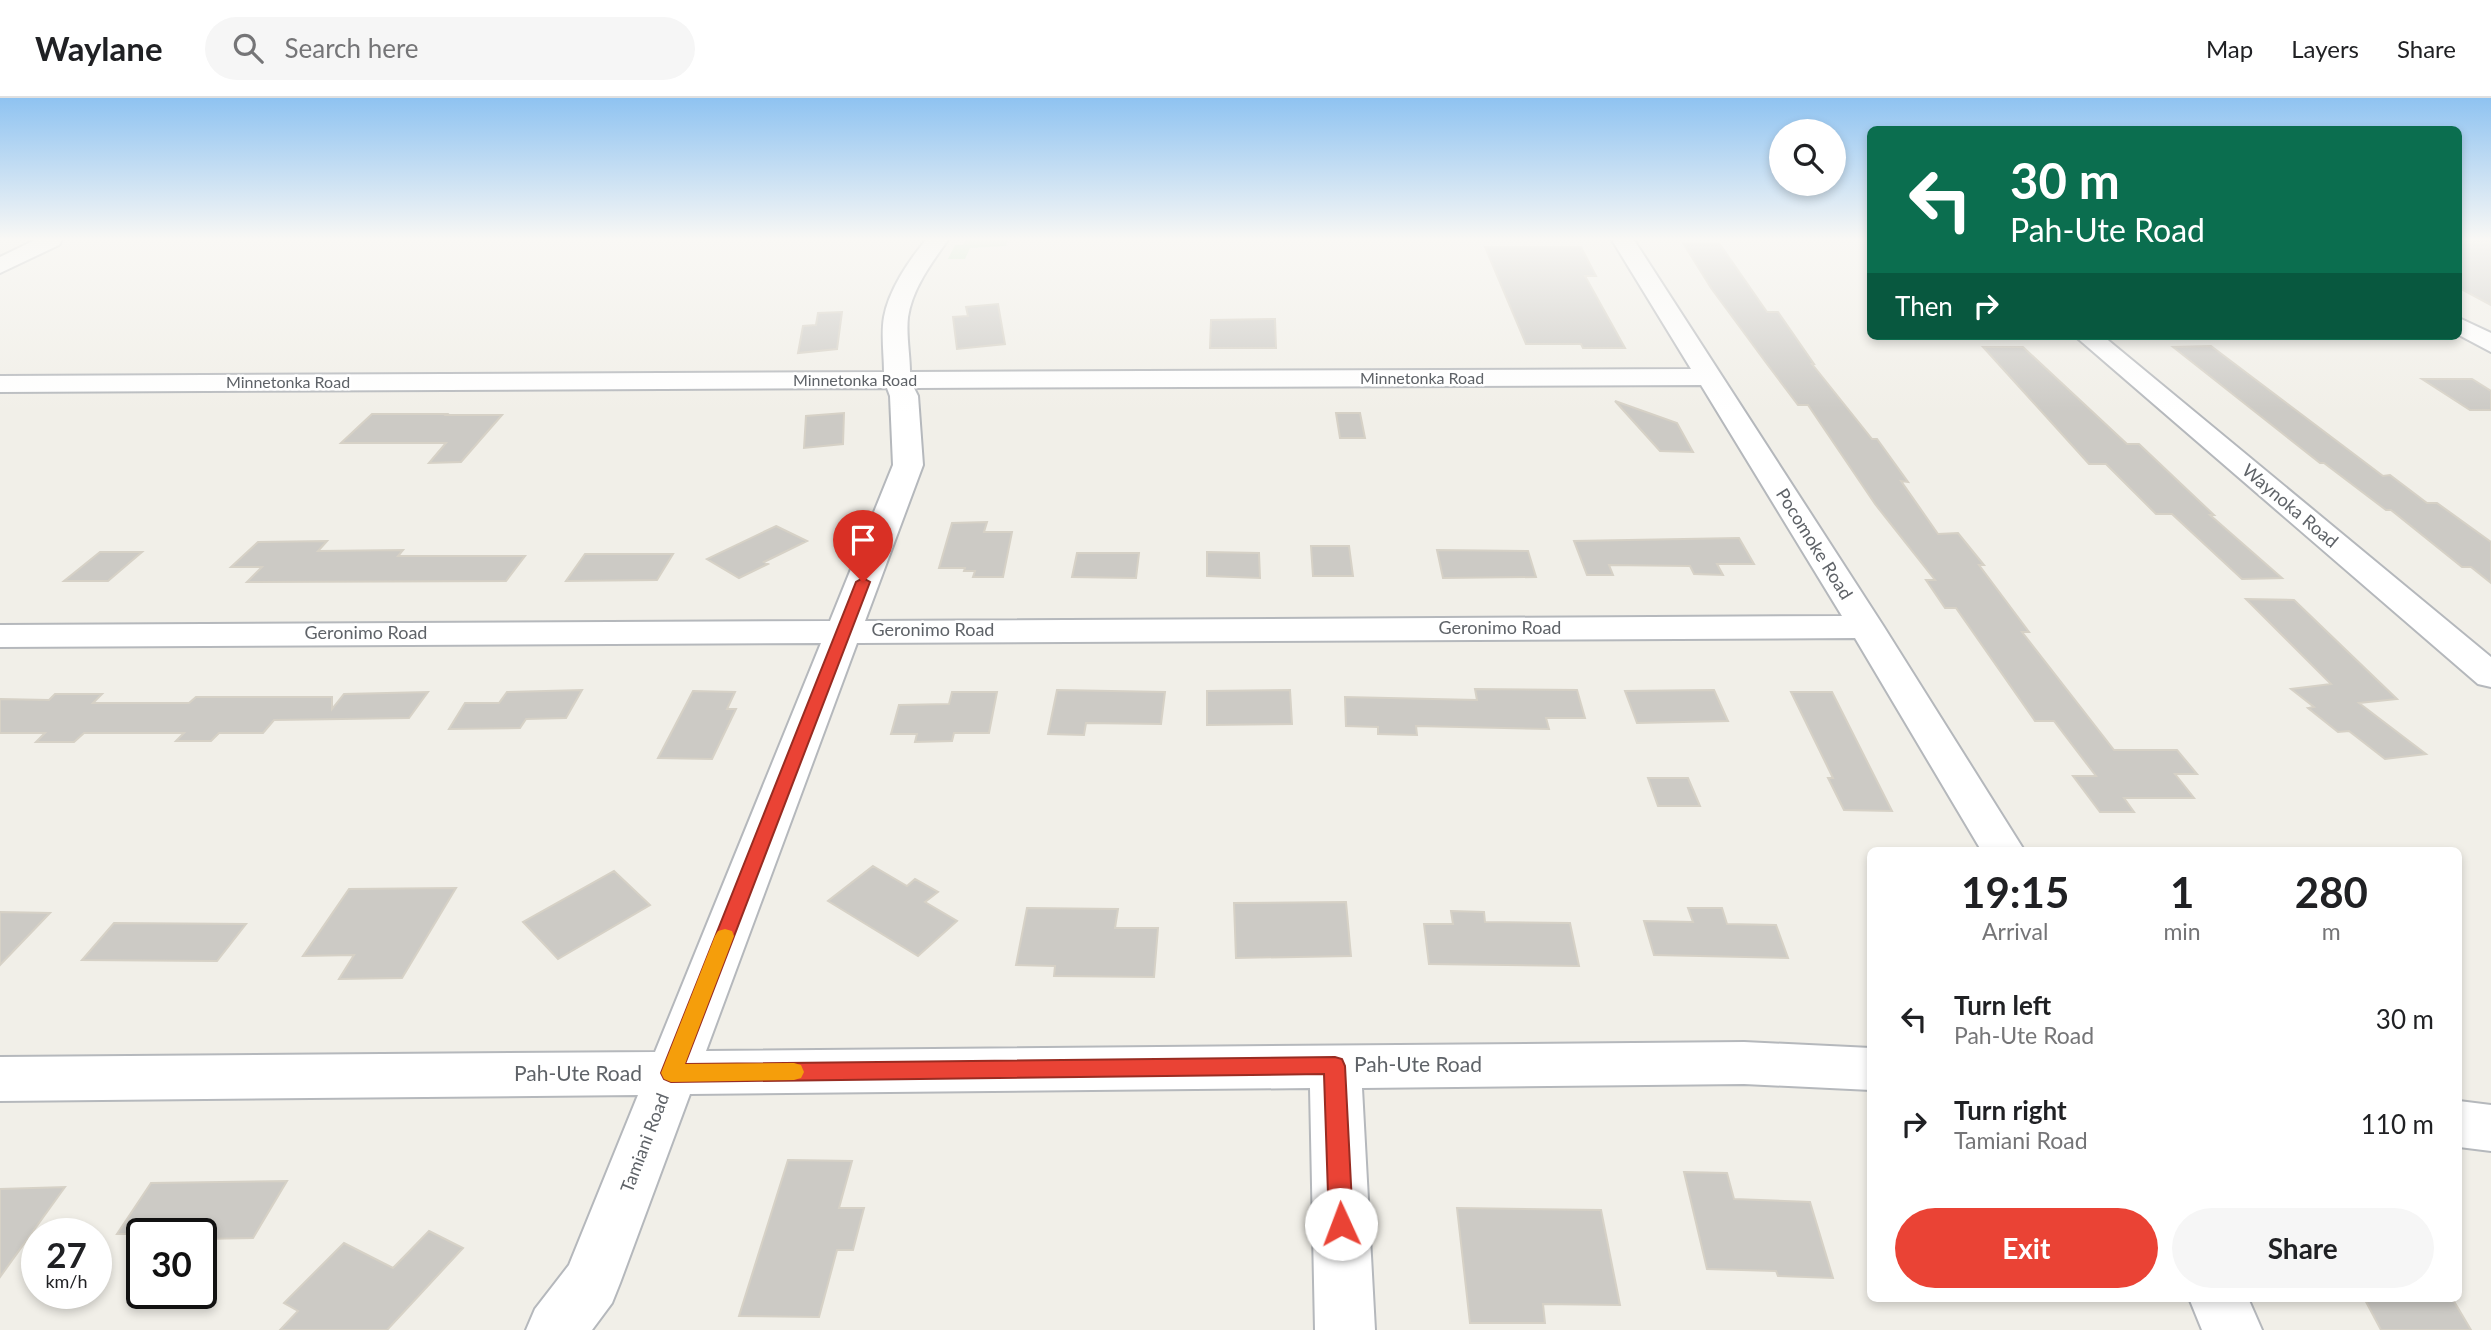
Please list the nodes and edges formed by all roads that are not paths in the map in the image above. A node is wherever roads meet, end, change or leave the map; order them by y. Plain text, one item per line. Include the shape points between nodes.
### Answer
1 (903, 297) edge
2 (1659, 297) edge
3 (2462, 327) edge
4 (2093, 340) edge
5 (2491, 344) edge
6 (1709, 377) junction
7 (897, 379) junction
8 (0, 384) edge
9 (1866, 627) junction
10 (845, 630) junction
11 (0, 636) edge
12 (2491, 676) edge
13 (2000, 847) edge
14 (1335, 1066) junction
15 (1867, 1069) edge
16 (671, 1073) junction
17 (0, 1079) edge
18 (2462, 1124) edge
19 (2491, 1128) edge
20 (2220, 1302) edge
21 (556, 1330) edge
22 (1345, 1330) edge
23 (2232, 1330) edge

1 - 7 street, Tamiani Road via 896,317
2 - 6 street, Pocomoke Road
3 - 5 street
4 - 12 street, Waynoka Road
6 - 7 street, Minnetonka Road
6 - 9 street, Pocomoke Road
7 - 8 street, Minnetonka Road
7 - 10 street, Tamiani Road via 904,396 908,465
9 - 10 street, Geronimo Road
9 - 13 street, Pocomoke Road
10 - 11 street, Geronimo Road
10 - 16 street, Tamiani Road
14 - 15 street, Pah-Ute Road via 1744,1063
14 - 16 street, Pah-Ute Road
14 - 22 street
16 - 17 street, Pah-Ute Road
16 - 21 street, Tamiani Road via 591,1283
18 - 19 street
20 - 23 street

